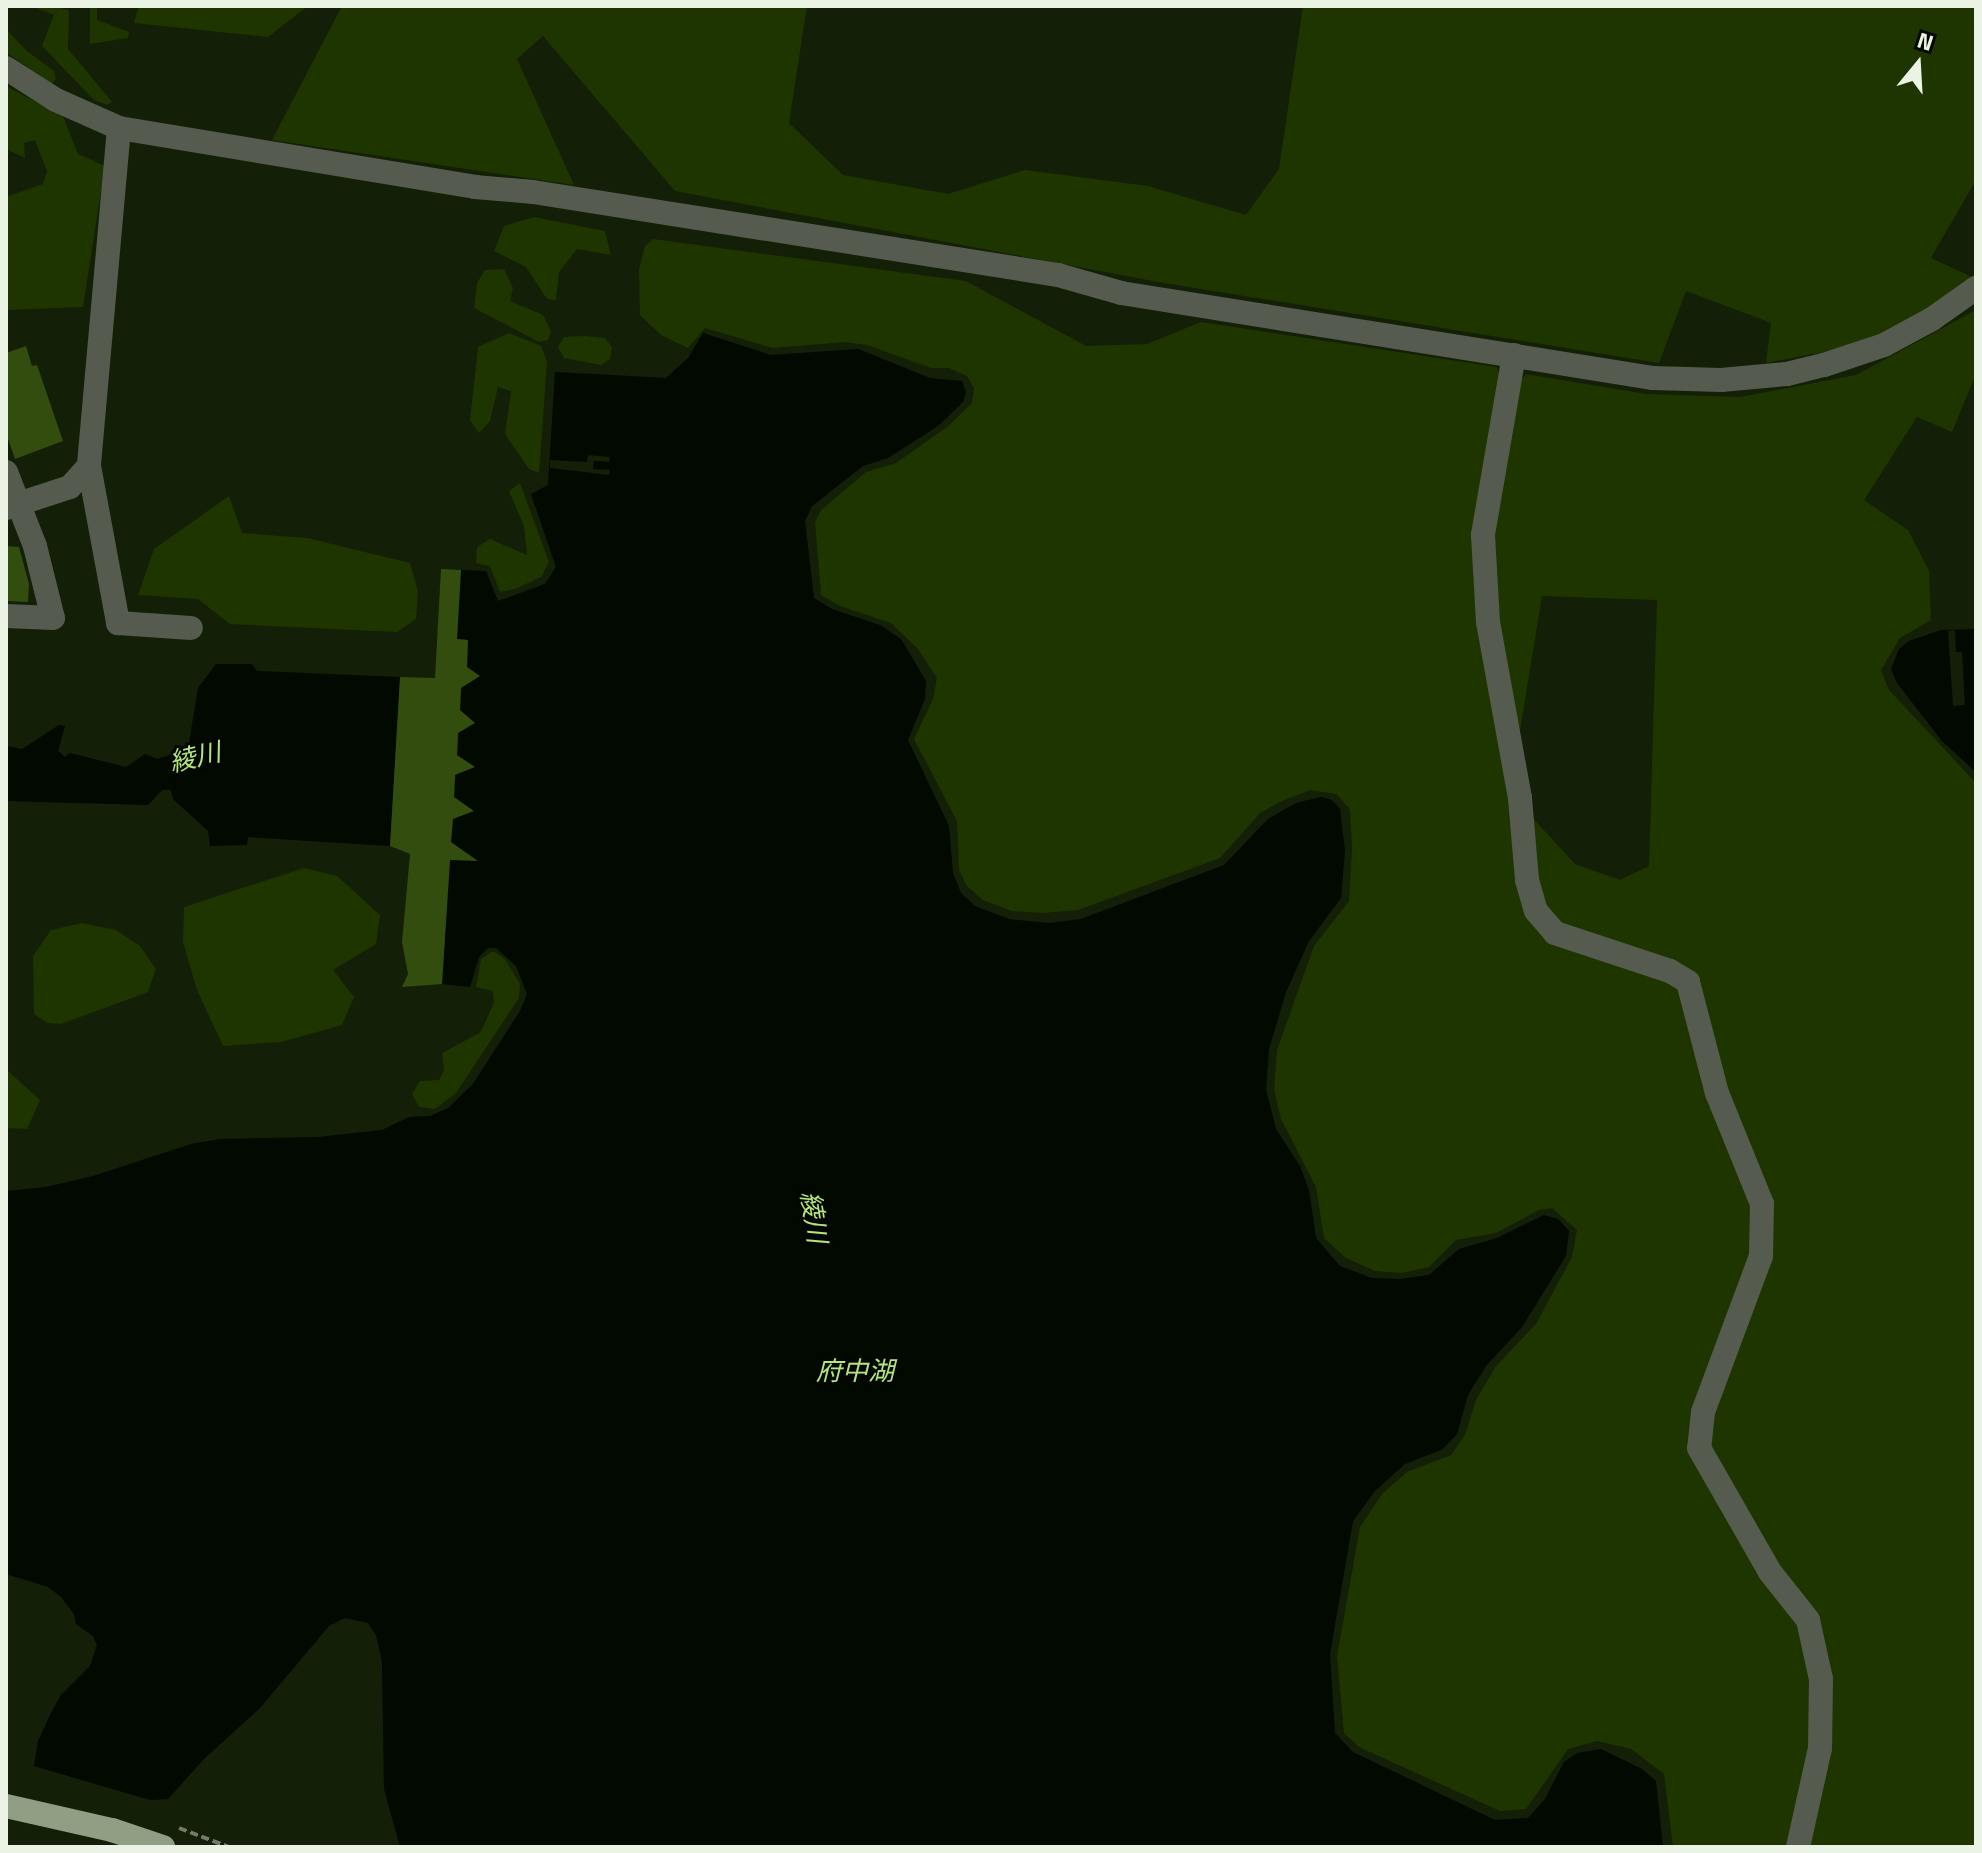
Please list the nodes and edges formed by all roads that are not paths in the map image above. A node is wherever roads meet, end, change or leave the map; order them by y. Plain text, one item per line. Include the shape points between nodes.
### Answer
1 (6, 68) edge
2 (119, 128) junction
3 (1976, 288) edge
4 (1514, 355) junction
5 (89, 466) junction
6 (6, 472) edge
7 (12, 507) edge
8 (6, 616) edge
9 (191, 628) dead end
10 (6, 1806) edge
11 (163, 1847) edge
12 (1798, 1847) edge

1 - 2 street via 56,100
2 - 4 street via 1058,275 1121,293
2 - 5 street
3 - 4 street via 1884,345 1787,374 1721,380 1653,378
4 - 12 street via 1483,535 1488,622 1520,798 1527,880 1536,911 1555,933 1670,971 1688,982 1717,1093 1762,1204 1761,1256 1703,1412 1699,1448 1770,1572 1808,1620 1821,1679 1820,1748
5 - 7 street via 70,487
5 - 9 street via 118,623
6 - 7 street
7 - 8 street via 35,546 53,618
10 - 11 main road

